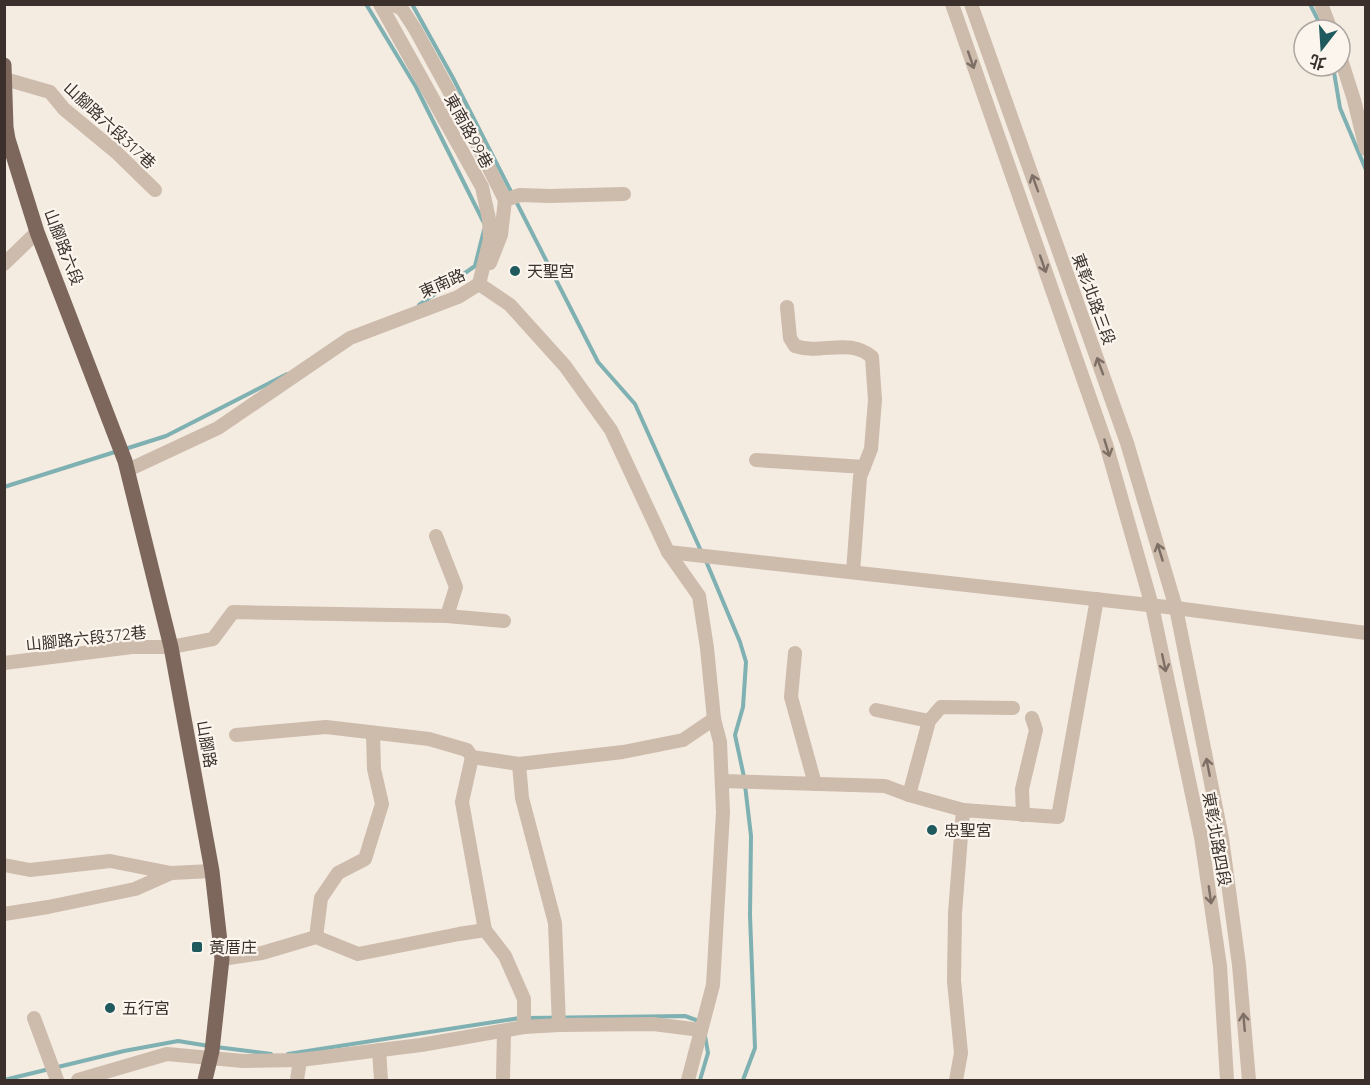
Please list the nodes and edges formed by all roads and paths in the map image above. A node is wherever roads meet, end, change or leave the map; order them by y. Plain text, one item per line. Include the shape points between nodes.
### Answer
1 (380, 4) edge
2 (391, 4) edge
3 (952, 4) edge
4 (971, 4) edge
5 (4, 65) edge
6 (1347, 78) edge
7 (5, 79) edge
8 (5, 127) edge
9 (1365, 149) edge
10 (155, 190) dead end
11 (624, 194) dead end
12 (505, 200) junction
13 (37, 232) junction
14 (4, 264) edge
15 (480, 284) junction
16 (787, 307) dead end
17 (756, 460) dead end
18 (126, 465) junction
19 (864, 467) junction
20 (436, 536) dead end
21 (668, 552) junction
22 (853, 572) junction
23 (1097, 599) junction
24 (1152, 606) junction
25 (1176, 608) junction
26 (447, 616) junction
27 (504, 621) dead end
28 (1365, 633) edge
29 (171, 647) junction
30 (795, 653) dead end
31 (4, 663) edge
32 (1013, 708) dead end
33 (876, 710) dead end
34 (1032, 718) dead end
35 (714, 719) junction
36 (929, 721) junction
37 (373, 733) junction
38 (236, 735) dead end
39 (472, 757) junction
40 (519, 764) junction
41 (722, 781) junction
42 (815, 784) junction
43 (909, 795) junction
44 (963, 810) junction
45 (1023, 815) junction
46 (4, 865) edge
47 (212, 871) junction
48 (171, 873) junction
49 (4, 914) edge
50 (485, 930) junction
51 (316, 937) junction
52 (222, 959) junction
53 (34, 1018) dead end
54 (559, 1024) junction
55 (703, 1024) junction
56 (525, 1027) junction
57 (504, 1032) junction
58 (212, 1048) junction
59 (379, 1050) junction
60 (300, 1060) junction
61 (504, 1078) dead end
62 (57, 1080) edge
63 (78, 1080) edge
64 (205, 1080) edge
65 (297, 1080) edge
66 (381, 1080) edge
67 (688, 1080) edge
68 (956, 1080) edge
69 (1227, 1080) edge
70 (1249, 1080) edge

1 - 15 street, 東南路99巷 via 482,188 490,239
2 - 12 street via 402,9 415,29
3 -> 24 street via 1106,444
25 -> 4 street, 東彰北路三段 via 1127,443
5 - 7 main road, 山腳路六段
6 - 9 street
7 - 8 main road, 山腳路六段
7 - 10 street, 山腳路六段317巷 via 50,92
8 - 13 main road, 山腳路六段
11 - 12 street via 520,195
12 - 15 street via 498,247
13 - 14 street
13 - 18 main road, 山腳路六段
15 - 18 street, 東南路 via 458,297 350,338 218,428
15 - 21 street, 東南路 via 510,305 566,366 611,430
16 - 19 street via 790,338 795,345 862,348 872,357 875,400 871,449
17 - 19 street
18 - 29 main road, 山腳路
19 - 22 street
20 - 26 street via 456,587
21 - 22 street
21 - 35 street, 東南路 via 699,596
22 - 23 street
23 - 24 street
23 - 45 street via 1058,817
24 - 25 street
24 -> 69 street, 東彰北路四段 via 1202,837 1220,966
25 - 28 street
70 -> 25 street, 東彰北路四段 via 1222,838
26 - 27 street
26 - 29 street, 山腳路六段372巷 via 233,612 213,639
29 - 31 street, 山腳路六段372巷 via 132,647
29 - 47 main road, 山腳路
30 - 42 street via 791,697
32 - 36 street via 941,707
33 - 36 street
34 - 45 street via 1036,730 1022,789
35 - 40 street via 683,740 623,752
35 - 41 street, 東南路 via 720,742
36 - 43 street
37 - 38 street via 326,727
37 - 39 street via 429,739 467,750
37 - 51 street via 374,769 382,804 365,860 338,873 321,898
39 - 40 street
39 - 50 street via 462,802
40 - 54 street via 522,798 555,923
41 - 42 street
41 - 55 street, 東南路 via 713,985
42 - 43 street via 885,786
43 - 44 street
44 - 45 street
44 - 68 street via 955,913 954,981 961,1053
46 - 48 street via 30,870 110,861
47 - 48 street
47 - 52 main road, 山腳路
48 - 49 street via 135,888
50 - 51 street via 358,954
50 - 56 street via 505,956 524,999
51 - 52 street via 262,953
52 - 58 main road, 山腳路
53 - 62 street
54 - 55 street
54 - 56 street
55 - 67 street, 東南路
56 - 57 street
57 - 59 street
57 - 61 street
58 - 60 street via 243,1060
58 - 63 street via 166,1054
58 - 64 main road, 山腳路
59 - 60 street
59 - 66 street
60 - 65 street

